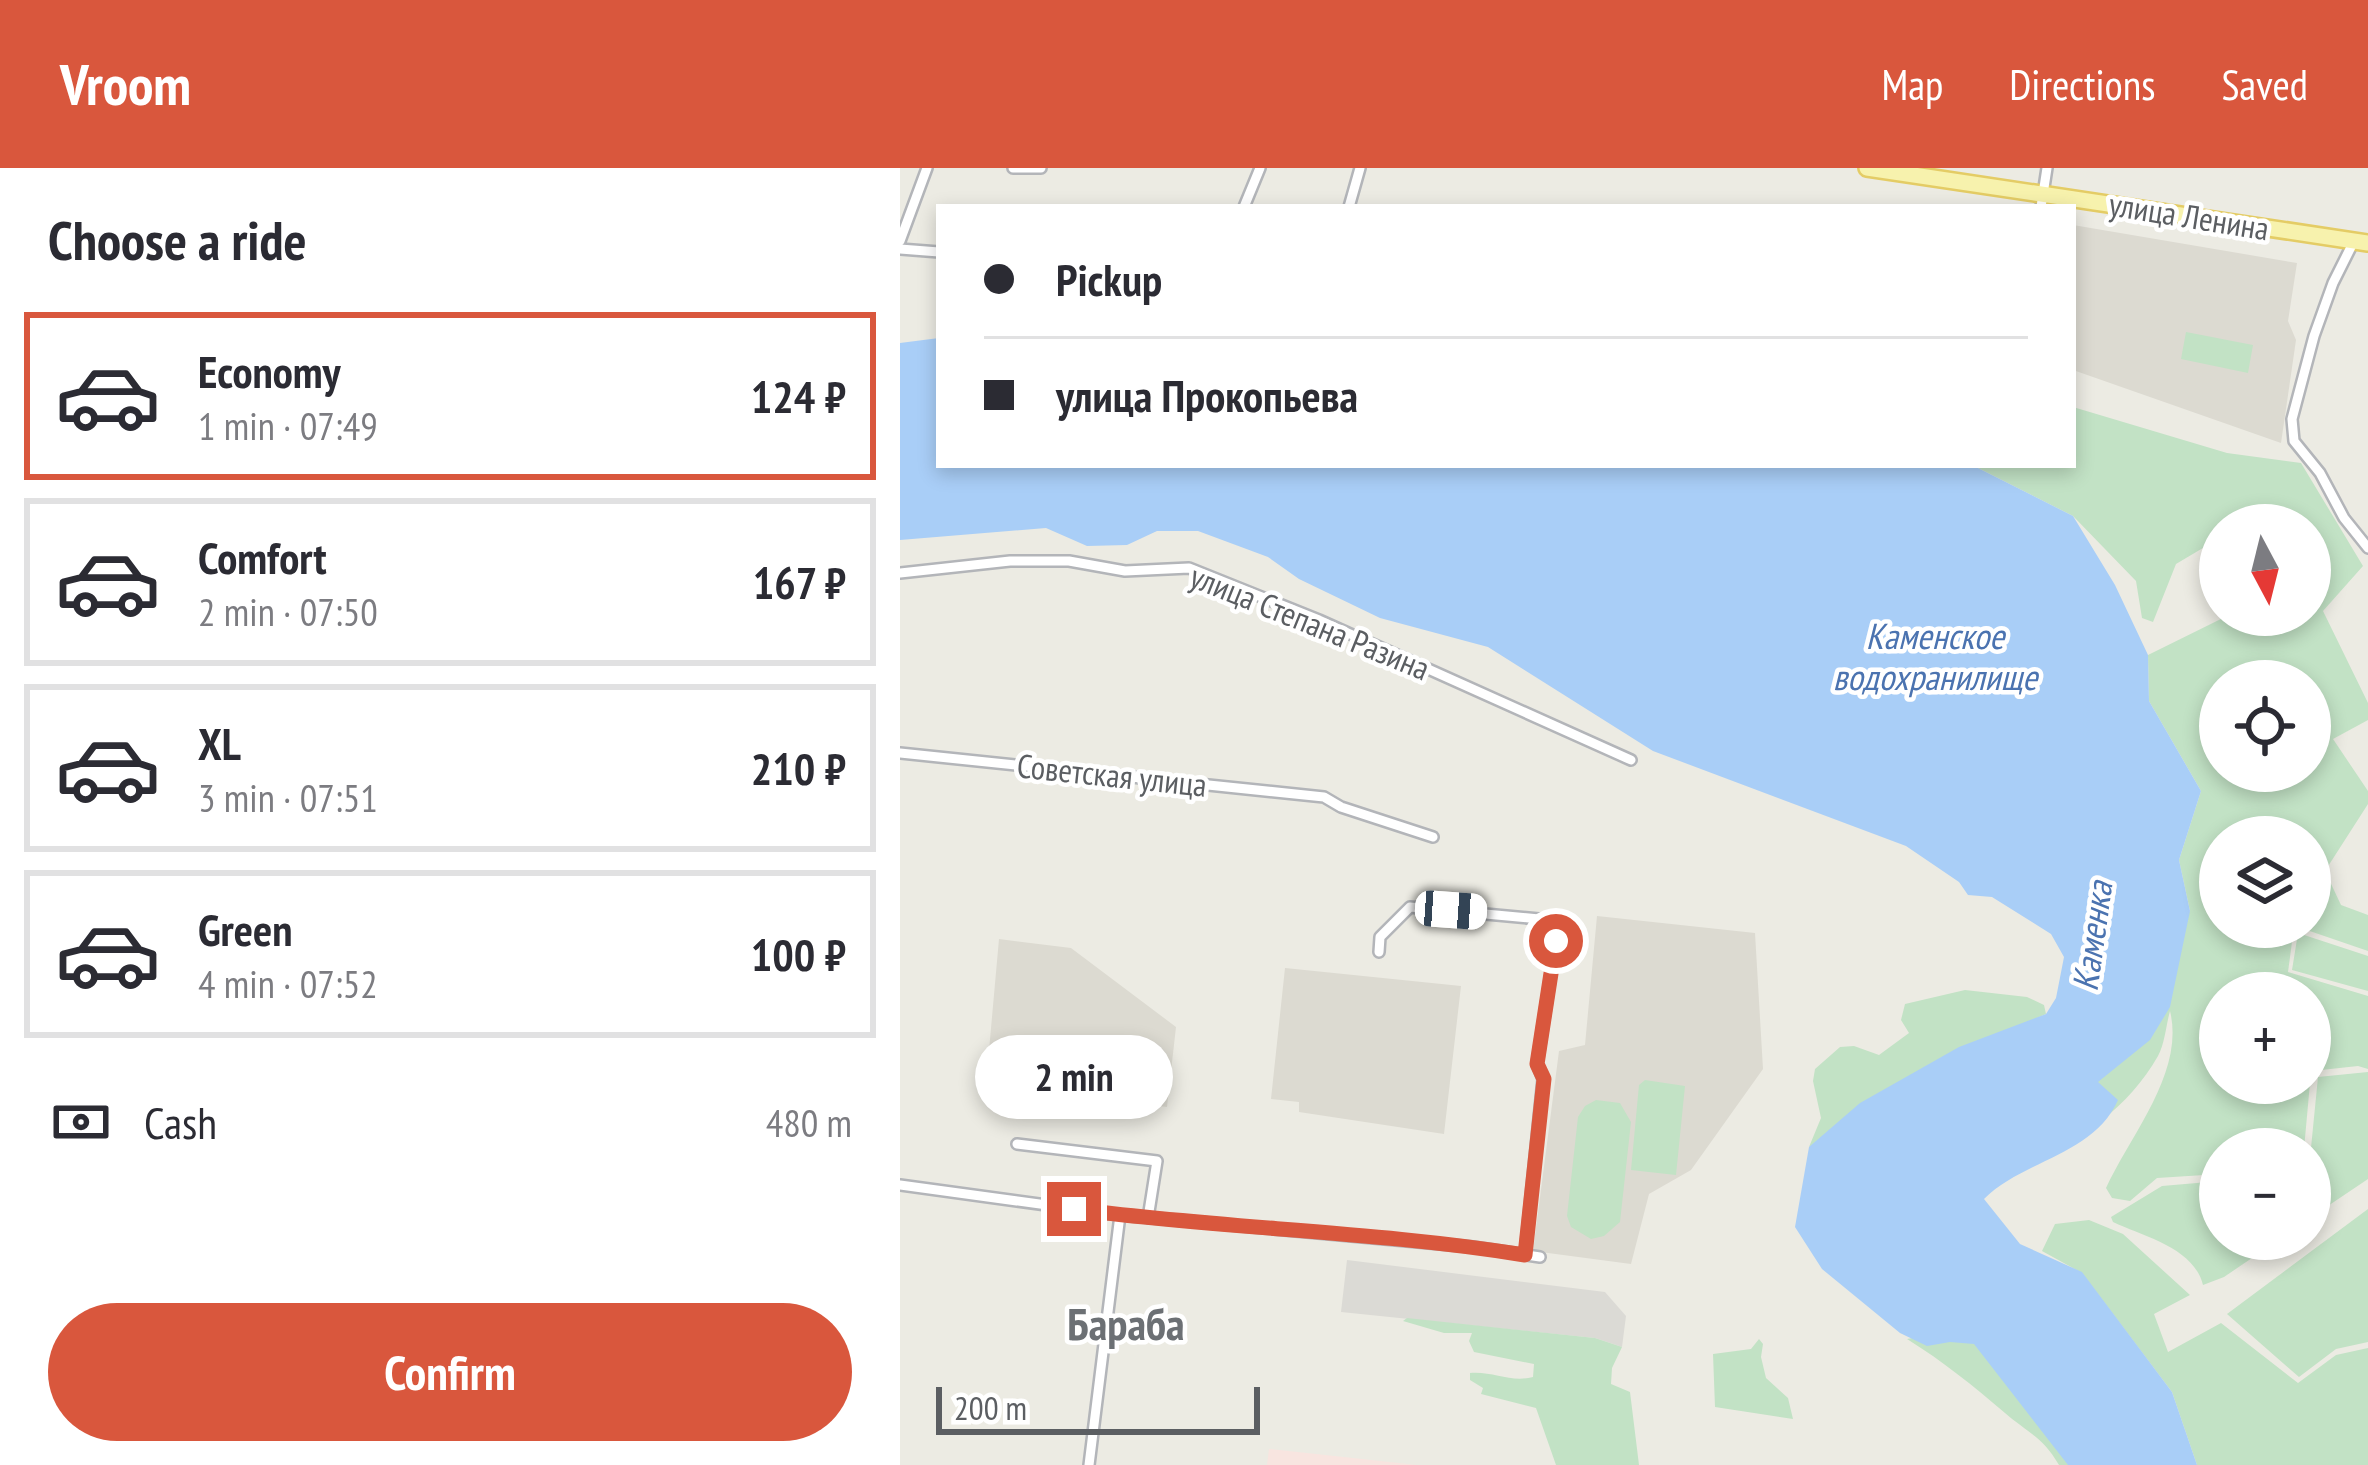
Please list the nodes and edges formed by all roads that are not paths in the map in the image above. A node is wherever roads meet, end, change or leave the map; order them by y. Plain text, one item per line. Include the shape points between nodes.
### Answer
1 (928, 168) edge
2 (1013, 168) edge
3 (1041, 168) edge
4 (1260, 168) edge
5 (1360, 168) edge
6 (1867, 168) edge
7 (2047, 168) edge
8 (2042, 200) edge
9 (1245, 204) edge
10 (1350, 204) edge
11 (2072, 204) edge
12 (2076, 204) edge
13 (2361, 242) edge
14 (900, 245) edge
15 (936, 251) edge
16 (2368, 548) edge
17 (900, 573) edge
18 (900, 753) edge
19 (1631, 760) dead end
20 (1433, 837) dead end
21 (1379, 952) dead end
22 (1017, 1144) dead end
23 (900, 1185) edge
24 (1120, 1215) junction
25 (1148, 1218) junction
26 (1525, 1255) junction
27 (1540, 1257) dead end
28 (1089, 1465) edge

1 - 14 street
2 - 3 street
4 - 9 street
5 - 10 street
6 - 8 main road, улица Ленина
7 - 8 street
8 - 11 main road, улица Ленина
12 - 13 main road, улица Ленина
13 - 16 street via 2333,283 2292,419 2294,441
14 - 15 street
17 - 19 street, улица Степана Разина via 1010,561 1189,568
18 - 20 street, Советская улица via 1324,797
21 - 26 street via 1380,937 1410,907 1538,919 1556,941 1537,1064 1544,1079
22 - 25 street via 1157,1161
23 - 24 street
24 - 25 street
24 - 28 street
25 - 26 street
26 - 27 street

